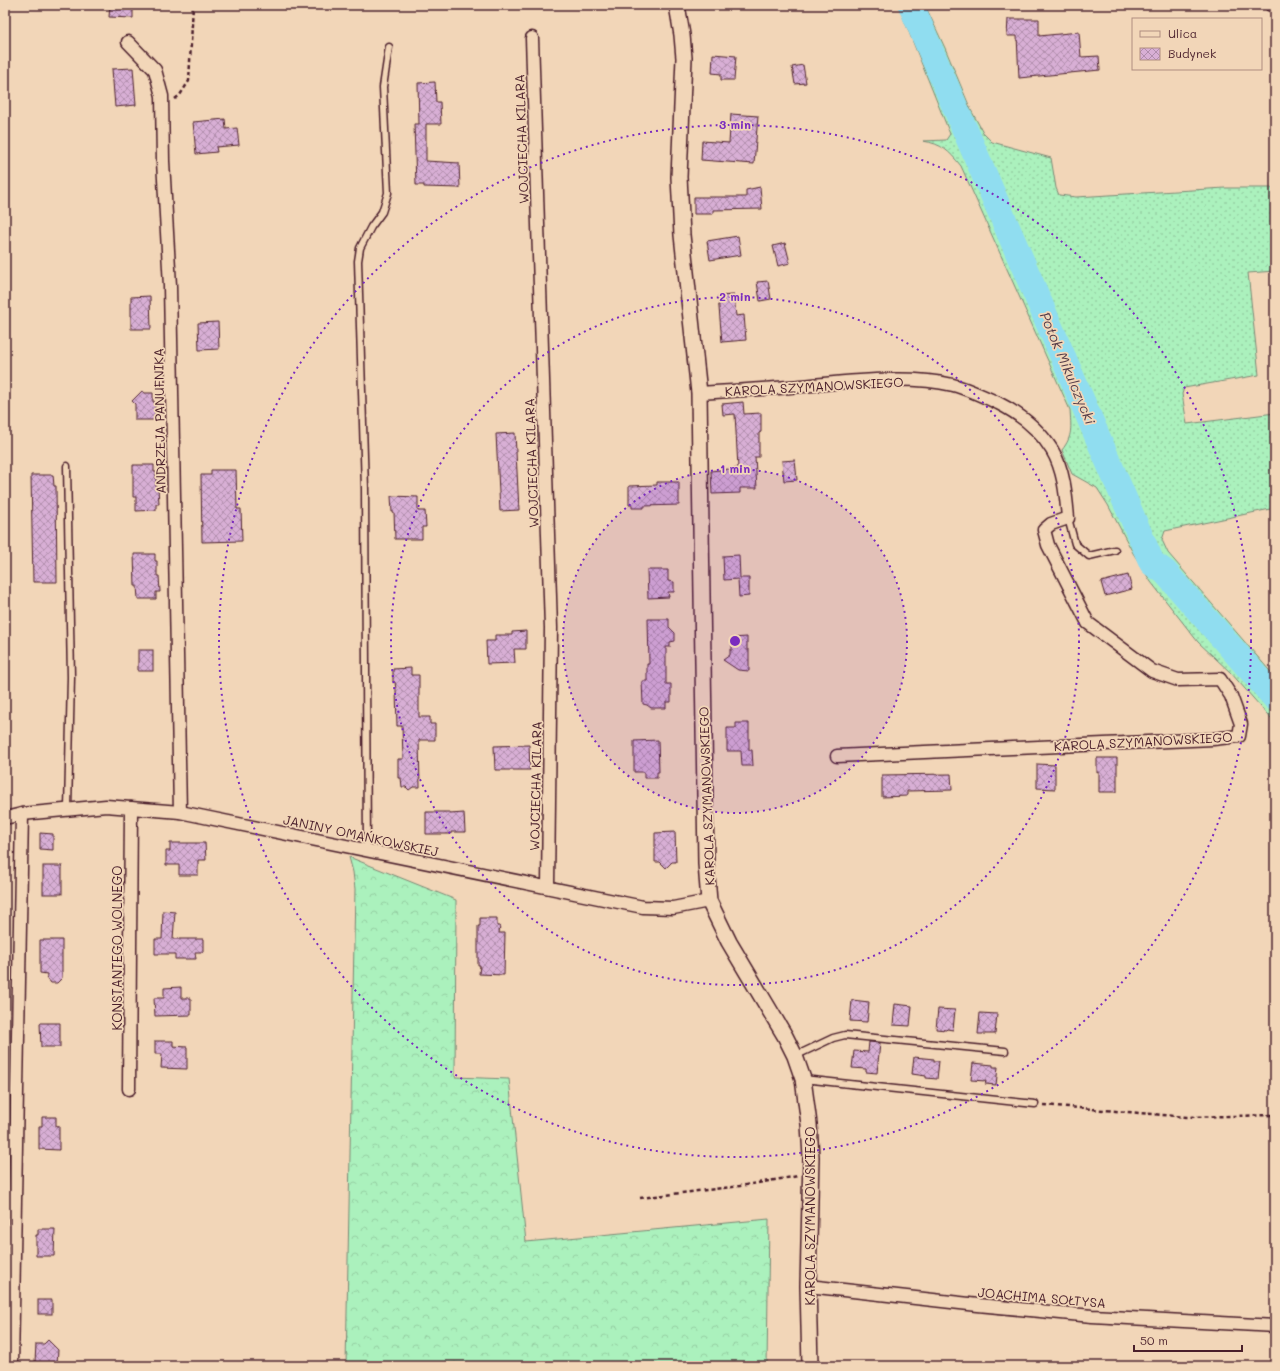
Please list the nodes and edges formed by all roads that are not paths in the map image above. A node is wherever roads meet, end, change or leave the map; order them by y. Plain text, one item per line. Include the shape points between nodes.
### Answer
1 (677, 5) edge
2 (1271, 5) edge
3 (1275, 6) edge
4 (532, 38) dead end
5 (128, 42) dead end
6 (389, 47) dead end
7 (698, 393) junction
8 (67, 466) dead end
9 (1068, 518) junction
10 (1115, 550) dead end
11 (837, 756) dead end
12 (131, 808) junction
13 (68, 809) junction
14 (180, 812) junction
15 (22, 814) junction
16 (5, 818) edge
17 (367, 850) junction
18 (548, 887) junction
19 (710, 901) junction
20 (1005, 1051) dead end
21 (795, 1056) junction
22 (803, 1080) junction
23 (129, 1089) dead end
24 (1035, 1104) road end
25 (808, 1286) junction
26 (1275, 1326) edge
27 (12, 1366) edge
28 (810, 1366) edge

1 - 7 street, KAROLA SZYMANOWSKIEGO via 684,58 679,177 682,235
2 - 3 street
4 - 18 street, WOJCIECHA KILARA via 551,628
5 - 14 street, ANDRZEJA PANUFNIKA via 155,70 162,96 170,286
6 - 17 lane via 383,86 388,193 382,212 371,226 360,248 358,261 365,489
7 - 9 street, KAROLA SZYMANOWSKIEGO via 891,380 952,385 1012,410 1037,429 1053,451 1060,467
7 - 19 street, KAROLA SZYMANOWSKIEGO via 706,864
8 - 13 lane via 70,677
9 - 10 lane via 1075,544 1089,556
9 - 11 street, KAROLA SZYMANOWSKIEGO via 1051,524 1044,530 1048,545 1088,623 1152,671 1178,680 1220,679 1231,696 1240,724 1239,736
12 - 13 street, JANINY OMAŃKOWSKIEJ via 106,806
12 - 14 street, JANINY OMAŃKOWSKIEJ
12 - 23 street, KONSTANTEGO WOLNEGO
13 - 15 street, JANINY OMAŃKOWSKIEJ
14 - 17 street, JANINY OMAŃKOWSKIEJ
15 - 16 street, JANINY OMAŃKOWSKIEJ
15 - 27 street via 12,1212
17 - 18 street, JANINY OMAŃKOWSKIEJ
18 - 19 street, JANINY OMAŃKOWSKIEJ via 643,907 673,908
19 - 21 street, KAROLA SZYMANOWSKIEGO via 729,942
20 - 21 lane via 845,1035
21 - 22 street, KAROLA SZYMANOWSKIEGO
22 - 24 lane
22 - 25 street, KAROLA SZYMANOWSKIEGO via 810,1124
25 - 26 street, JOACHIMA SOŁTYSA via 1092,1316
25 - 28 street, KAROLA SZYMANOWSKIEGO

